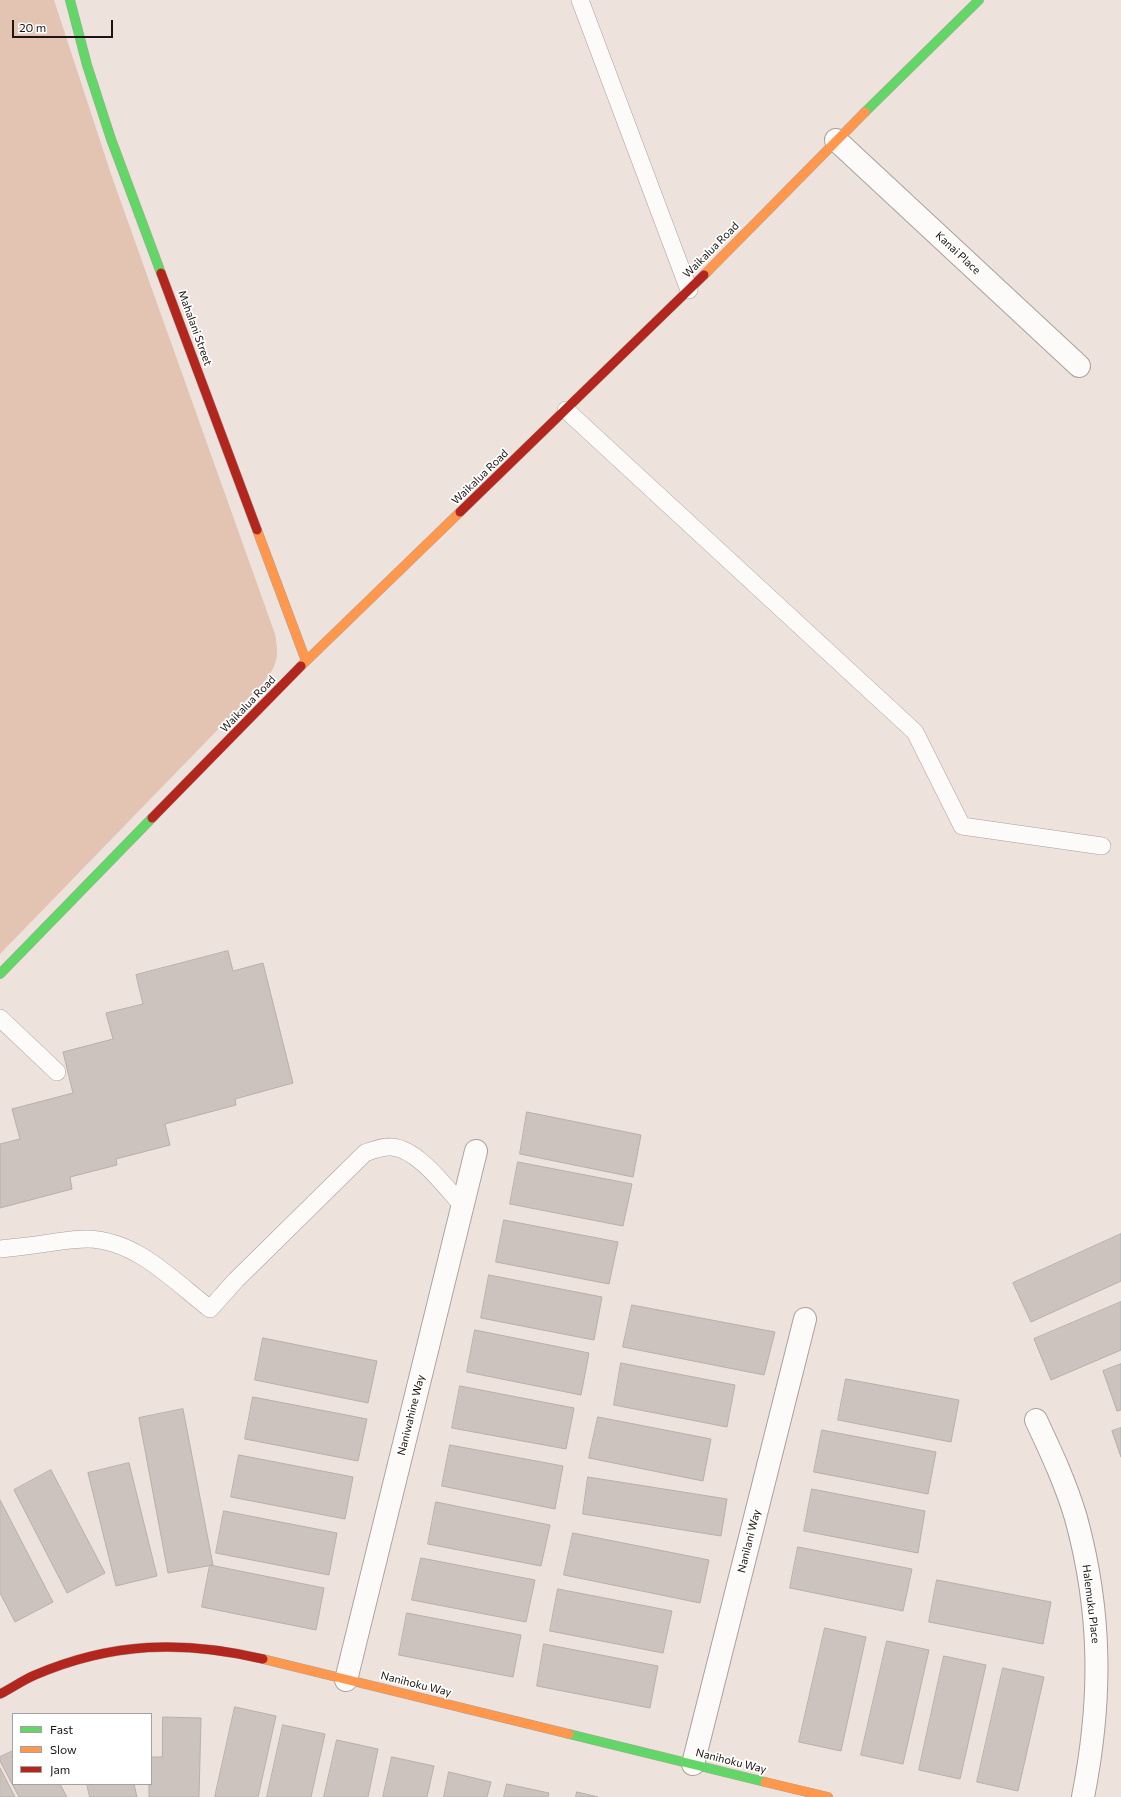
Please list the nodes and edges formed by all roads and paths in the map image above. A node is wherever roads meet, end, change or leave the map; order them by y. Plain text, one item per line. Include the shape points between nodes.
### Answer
1 (70, 0) edge
2 (580, 0) edge
3 (979, 0) edge
4 (836, 140) junction
5 (688, 290) junction
6 (1079, 366) dead end
7 (566, 410) junction
8 (306, 661) junction
9 (1102, 846) dead end
10 (0, 974) edge
11 (0, 1018) edge
12 (57, 1072) dead end
13 (476, 1151) dead end
14 (463, 1206) junction
15 (0, 1249) edge
16 (805, 1319) dead end
17 (1036, 1420) dead end
18 (346, 1680) junction
19 (0, 1694) edge
20 (693, 1764) junction
21 (828, 1797) edge
22 (1084, 1797) edge

1 - 8 street, Mahalani Street via 108,132
2 - 5 lane
3 - 4 street, Waikalua Road
4 - 5 street, Waikalua Road
4 - 6 street, Kanai Place
5 - 7 street, Waikalua Road
7 - 8 street, Waikalua Road
7 - 9 lane via 915,732 962,826
8 - 10 street, Waikalua Road
11 - 12 lane
13 - 14 street, Naniwahine Way
14 - 15 lane via 424,1164 404,1150 392,1147 378,1148 365,1153 210,1309 150,1262 131,1250 111,1242 68,1239
14 - 18 street, Naniwahine Way
16 - 20 street, Nanilani Way
17 - 22 street, Halemuku Place via 1058,1468 1075,1517 1088,1569 1095,1621 1098,1674 1096,1716
18 - 19 street, Nanihoku Way via 214,1649 178,1646 140,1647 68,1662 33,1676
18 - 20 street, Nanihoku Way
20 - 21 street, Nanihoku Way

